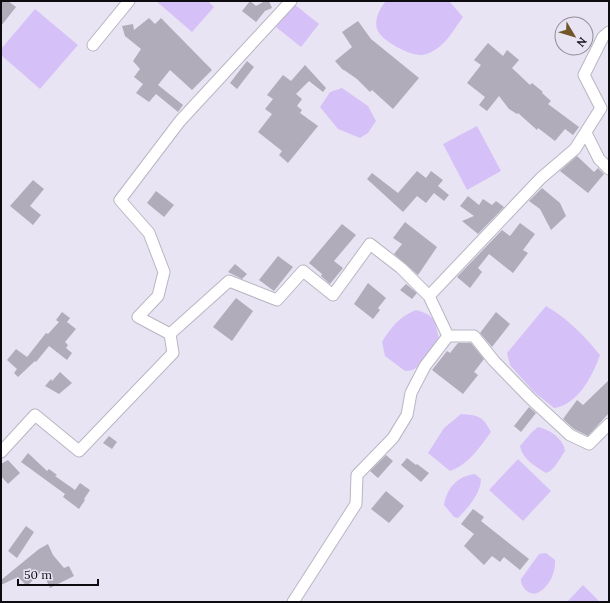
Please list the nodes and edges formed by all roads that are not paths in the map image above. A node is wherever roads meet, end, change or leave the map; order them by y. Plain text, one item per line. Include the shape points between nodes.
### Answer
1 (129, 1) edge
2 (291, 1) edge
3 (609, 32) edge
4 (93, 45) dead end
5 (586, 133) junction
6 (609, 168) edge
7 (429, 296) junction
8 (170, 334) junction
9 (448, 336) junction
10 (609, 424) edge
11 (1, 452) edge
12 (293, 602) edge

1 - 4 street
2 - 8 street via 180,121 120,200 149,233 164,272 158,296 138,317
3 - 5 street via 603,37 584,75 601,108
5 - 6 street via 599,159
5 - 7 street via 575,149 541,178
7 - 8 street via 402,268 370,244 333,295 303,271 277,300 229,281
7 - 9 street
8 - 11 street via 173,353 79,451 35,415
9 - 10 street via 474,336 494,361 570,435 589,444
9 - 12 street via 425,366 411,393 407,414 393,438 357,475 356,504

